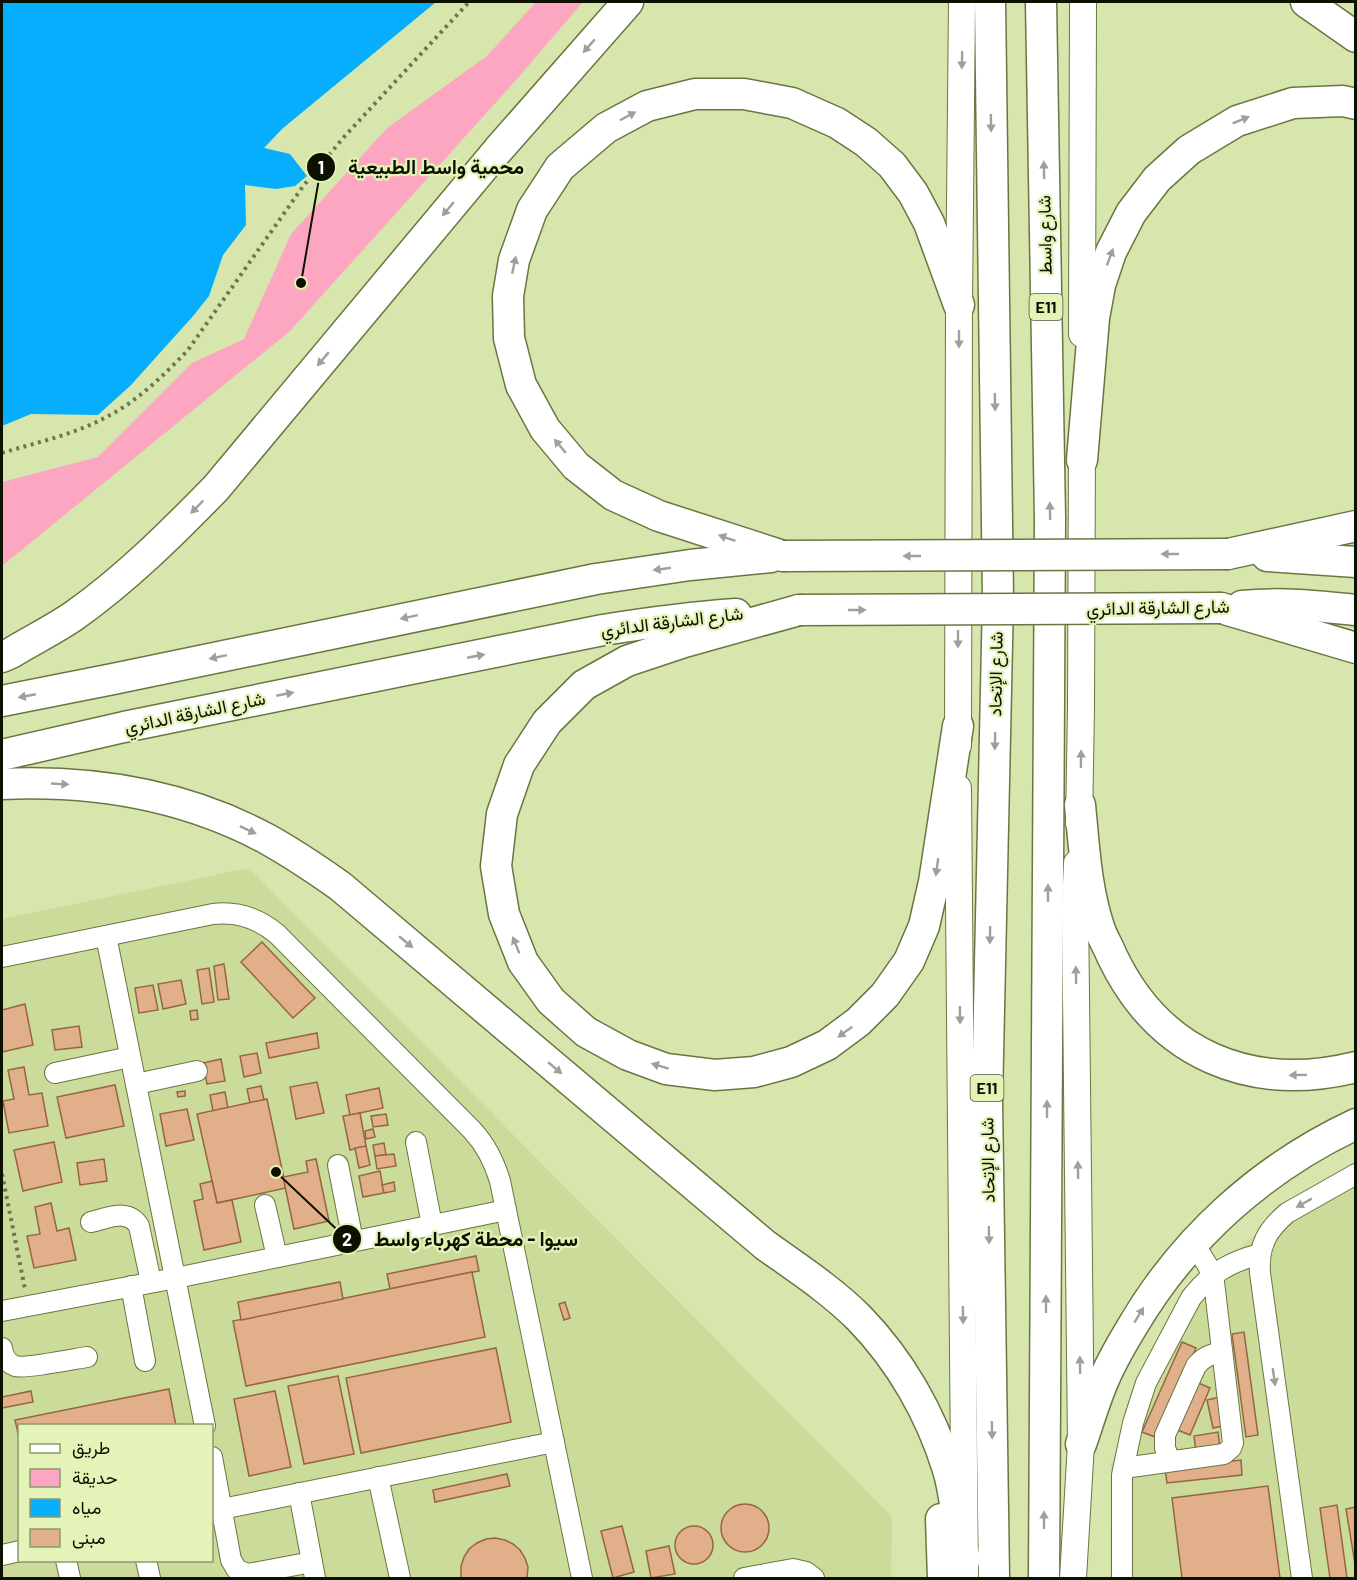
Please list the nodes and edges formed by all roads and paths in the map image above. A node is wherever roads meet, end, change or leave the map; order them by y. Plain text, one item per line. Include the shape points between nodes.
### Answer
1 (469, 2) edge
2 (628, 2) edge
3 (962, 2) edge
4 (990, 2) edge
5 (1041, 2) edge
6 (1083, 2) edge
7 (1306, 2) edge
8 (1356, 37) edge
9 (1356, 104) edge
10 (959, 305) junction
11 (2, 453) edge
12 (1082, 460) junction
13 (1356, 526) edge
14 (1228, 554) junction
15 (783, 556) junction
16 (1356, 562) edge
17 (1221, 608) junction
18 (799, 610) junction
19 (1356, 610) edge
20 (1356, 648) edge
21 (2, 657) edge
22 (2, 701) edge
23 (958, 726) junction
24 (2, 755) edge
25 (2, 784) edge
26 (1080, 805) junction
27 (106, 936) junction
28 (2, 957) edge
29 (130, 1057) junction
30 (1356, 1067) edge
31 (197, 1071) dead end
32 (55, 1073) dead end
33 (136, 1084) junction
34 (1356, 1124) edge
35 (416, 1142) dead end
36 (338, 1166) dead end
37 (2, 1174) edge
38 (1356, 1174) edge
39 (265, 1205) dead end
40 (506, 1210) junction
41 (91, 1222) dead end
42 (432, 1225) junction
43 (353, 1241) junction
44 (1184, 1253) junction
45 (1260, 1254) junction
46 (277, 1257) junction
47 (176, 1278) junction
48 (151, 1282) junction
49 (1205, 1282) junction
50 (131, 1286) junction
51 (25, 1290) dead end
52 (2, 1311) edge
53 (1184, 1313) junction
54 (1218, 1316) junction
55 (2, 1348) edge
56 (1222, 1352) junction
57 (87, 1357) dead end
58 (146, 1361) dead end
59 (205, 1424) edge
60 (554, 1442) junction
61 (1081, 1444) junction
62 (1170, 1461) junction
63 (213, 1468) edge
64 (1124, 1468) junction
65 (378, 1478) junction
66 (299, 1493) junction
67 (217, 1510) edge
68 (18, 1551) edge
69 (2, 1555) edge
70 (66, 1562) edge
71 (146, 1562) edge
72 (314, 1570) edge
73 (958, 1572) edge
74 (70, 1578) edge
75 (150, 1578) edge
76 (400, 1578) edge
77 (582, 1578) edge
78 (744, 1578) edge
79 (814, 1578) edge
80 (994, 1578) edge
81 (1044, 1578) edge
82 (1073, 1578) edge
83 (1122, 1578) edge
84 (1302, 1578) edge

1 - 11 path via 304,185 188,350 166,374 111,415
2 -> 21 highway via 182,524 131,571 74,615
3 -> 10 main road
4 -> 80 highway, شارع الإتحاد / E11 via 998,598 987,1101
81 -> 5 highway, شارع واسط / E11 via 1050,519
6 - 12 main road
7 - 8 highway
12 -> 9 highway via 1100,285 1131,213 1157,179 1189,150 1237,121 1293,103
15 -> 10 highway via 659,516 613,495 576,466 545,429 521,385 509,338 508,296 514,260 532,210 560,167 606,128 647,106 695,94 744,94 792,103 837,123 892,165 929,224
10 -> 23 main road
26 -> 12 main road
13 - 14 highway
14 -> 15 highway, bridge
14 - 16 highway
15 -> 22 highway via 596,579
18 -> 17 highway, شارع الشارقة الدائري, bridge
17 - 19 highway, شارع الشارقة الدائري via 1259,604
17 - 20 highway
23 -> 18 highway via 924,926 909,961 858,1022 826,1045 791,1062 754,1072 715,1075 666,1069 628,1055 586,1032 551,1001 523,962 504,914 496,866 502,814 519,765 547,722 584,685 627,661
24 -> 18 highway, شارع الشارقة الدائري via 603,630 701,616
23 -> 73 main road
25 -> 73 highway via 85,785 177,802 265,838 340,886 765,1245 858,1318 881,1343 912,1388 949,1472 958,1533
30 -> 26 highway via 1330,1074 1293,1076 1253,1072 1213,1059 1176,1038 1145,1009 1122,977 1099,927 1088,881
61 -> 26 main road via 1075,906
27 - 28 lane
27 - 29 lane
27 - 40 lane via 225,913 248,916 268,926 480,1138 496,1170
29 - 32 lane
29 - 33 lane
31 - 33 lane
33 - 47 lane
34 - 44 highway via 1272,1173 1223,1213
35 - 42 lane
36 - 43 lane
37 - 51 path
38 -> 45 lane via 1287,1213 1270,1231
39 - 46 lane
40 - 42 lane
40 - 60 lane
41 - 48 lane via 126,1215 135,1220
42 - 43 lane
43 - 46 lane
44 - 49 lane
44 - 49 lane via 1208,1266
61 -> 44 highway via 1102,1383 1123,1342
45 - 49 lane via 1230,1264
45 -> 84 lane
46 - 47 lane
47 - 48 lane
47 - 59 lane
48 - 50 lane
49 - 53 lane
49 - 54 lane
50 - 52 lane
50 - 58 lane
53 - 54 lane
53 - 64 lane via 1146,1383
54 - 56 lane
55 - 57 lane via 9,1363 21,1367
56 - 62 lane via 1206,1356 1196,1366 1165,1435
56 - 62 lane via 1231,1448 1224,1454
60 - 65 lane
60 - 77 lane
61 - 82 main road
62 - 64 lane
63 - 67 lane
64 - 83 lane
65 - 66 lane
65 - 76 lane
66 - 67 lane
66 - 72 lane
67 - 72 lane via 237,1570 248,1574
68 - 69 lane
70 - 74 lane
71 - 75 lane
78 - 79 lane via 793,1569

